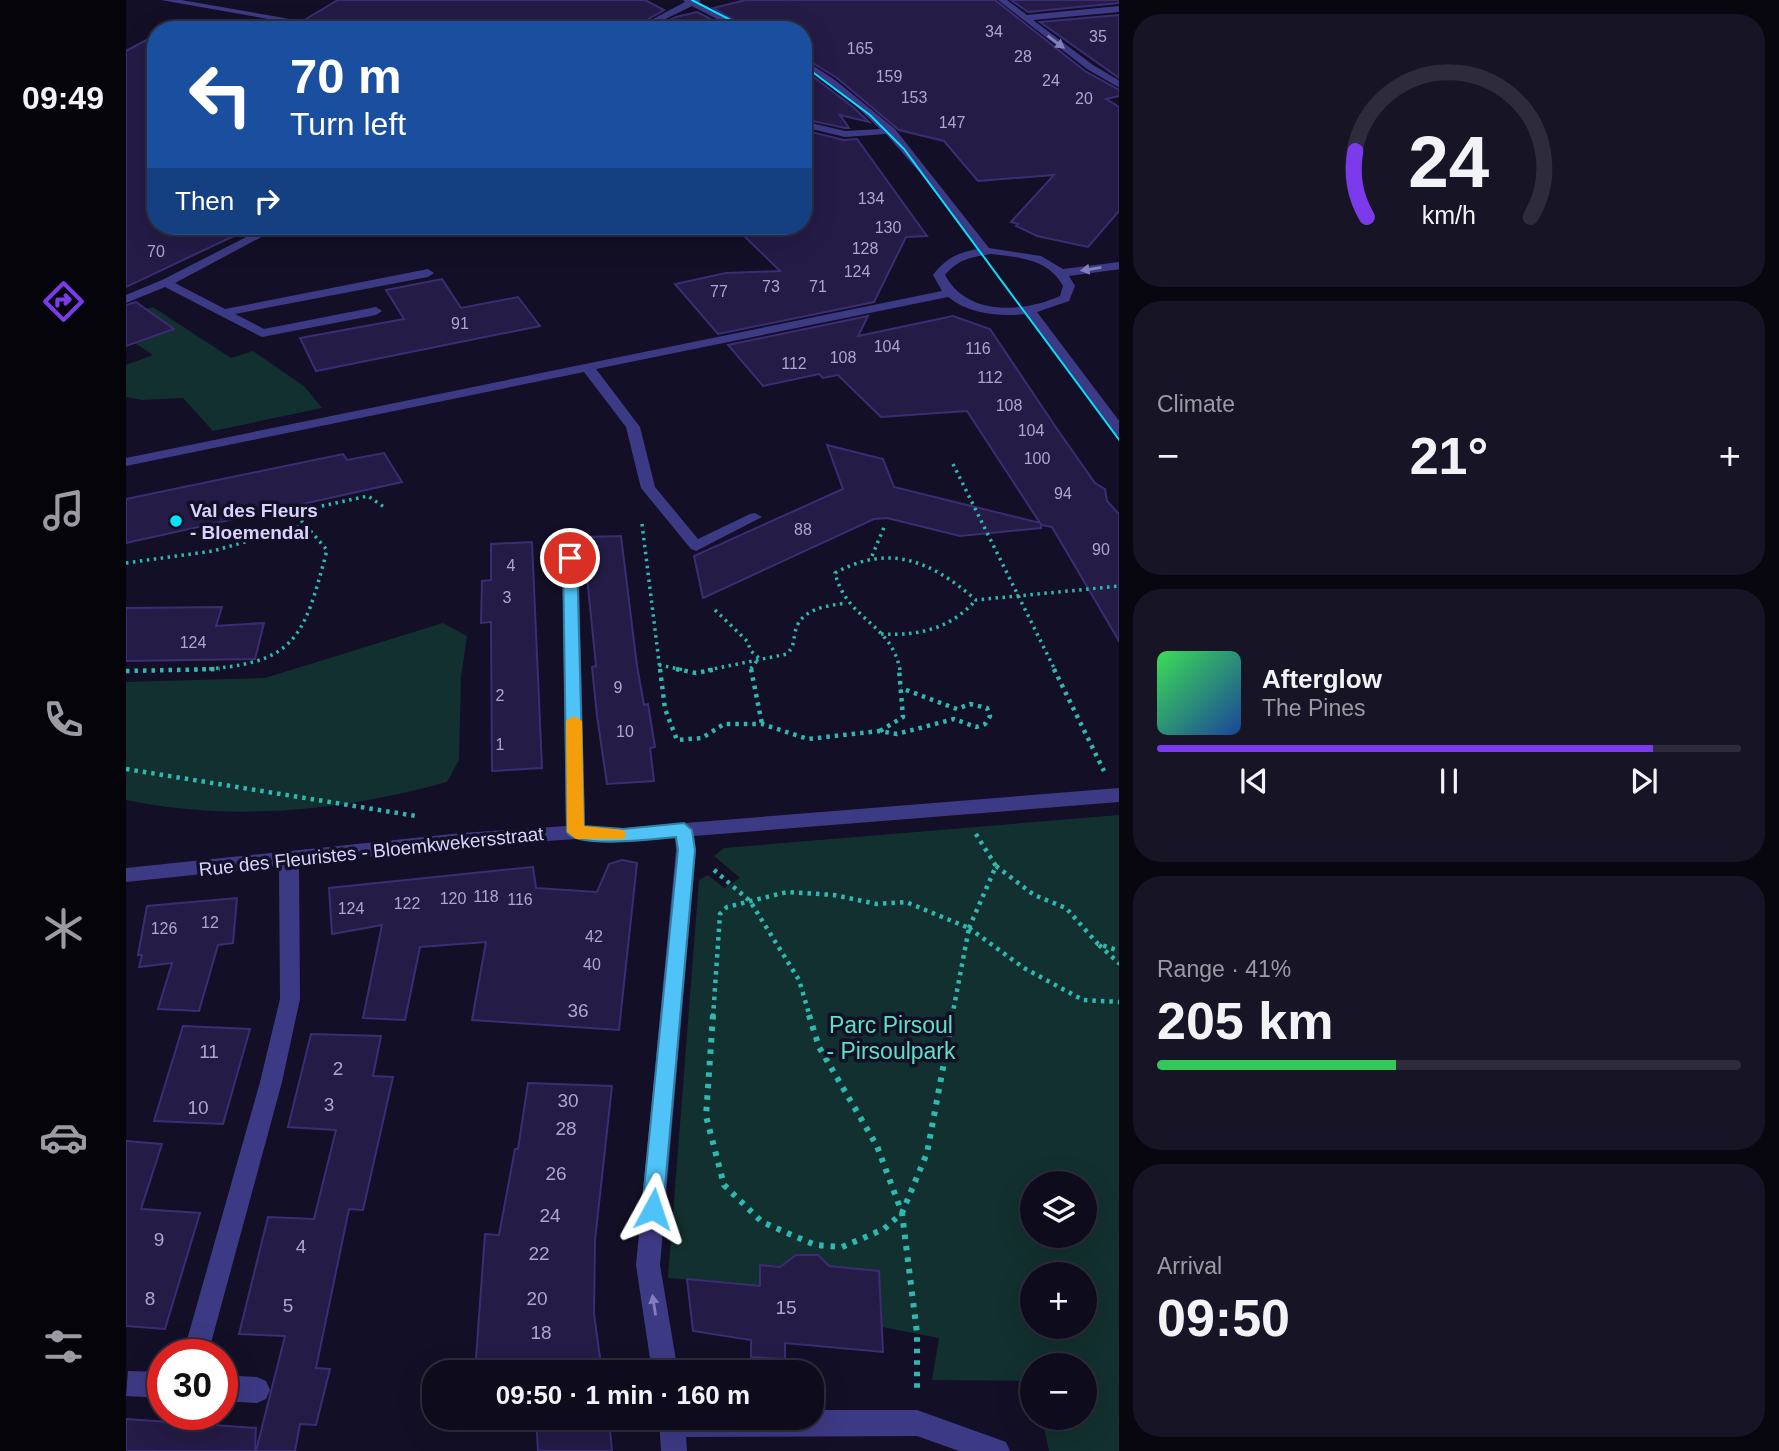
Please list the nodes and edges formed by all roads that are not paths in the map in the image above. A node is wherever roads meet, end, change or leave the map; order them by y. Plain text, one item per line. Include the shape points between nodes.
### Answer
1 (165, 0) edge
2 (1002, 0) edge
3 (692, 1) edge
4 (1119, 9) edge
5 (1023, 18) junction
6 (294, 21) edge
7 (653, 21) edge
8 (729, 21) edge
9 (812, 68) edge
10 (1119, 85) edge
11 (812, 126) edge
12 (891, 131) junction
13 (259, 235) edge
14 (986, 251) junction
15 (1119, 265) edge
16 (1062, 273) junction
17 (428, 274) dead end
18 (166, 283) junction
19 (949, 293) junction
20 (126, 299) edge
21 (376, 311) dead end
22 (1030, 311) junction
23 (223, 313) junction
24 (587, 367) junction
25 (1119, 432) edge
26 (126, 462) edge
27 (755, 517) dead end
28 (570, 533) dead end
29 (1118, 795) edge
30 (684, 830) junction
31 (576, 832) junction
32 (289, 860) junction
33 (126, 875) edge
34 (199, 1339) edge
35 (663, 1360) edge
36 (128, 1384) dead end
37 (147, 1385) edge
38 (238, 1389) edge
39 (257, 1390) dead end
40 (824, 1422) edge
41 (673, 1430) edge
42 (674, 1451) edge
43 (997, 1451) edge

1 - 6 street
2 - 5 street
3 - 7 street
3 - 8 street
4 - 5 street
5 -> 10 street
9 - 12 street
11 - 12 street via 845,134
12 - 14 street
13 - 18 street
14 - 16 street via 1032,257
14 - 19 street via 947,263 939,275
15 -> 16 street
16 - 22 street via 1069,286 1065,298 1051,307
17 - 23 street
18 - 20 street
18 - 23 street
19 - 22 street via 976,306
19 - 24 street
21 - 23 street via 262,333
22 - 25 street
24 - 26 street
24 - 27 street via 633,427 649,488 696,546
28 - 31 street
29 - 30 street, Rue des Fleuristes - Bloemkwekersstraat
30 - 31 street, Rue des Fleuristes - Bloemkwekersstraat via 623,835
35 -> 30 street via 648,1265 687,850
31 - 32 street, Rue des Fleuristes - Bloemkwekersstraat via 462,839
32 - 33 street, Rue des Fleuristes - Bloemkwekersstraat
32 - 34 street via 290,999
36 - 37 street
38 - 39 street
40 - 43 street via 917,1423
41 - 42 street

